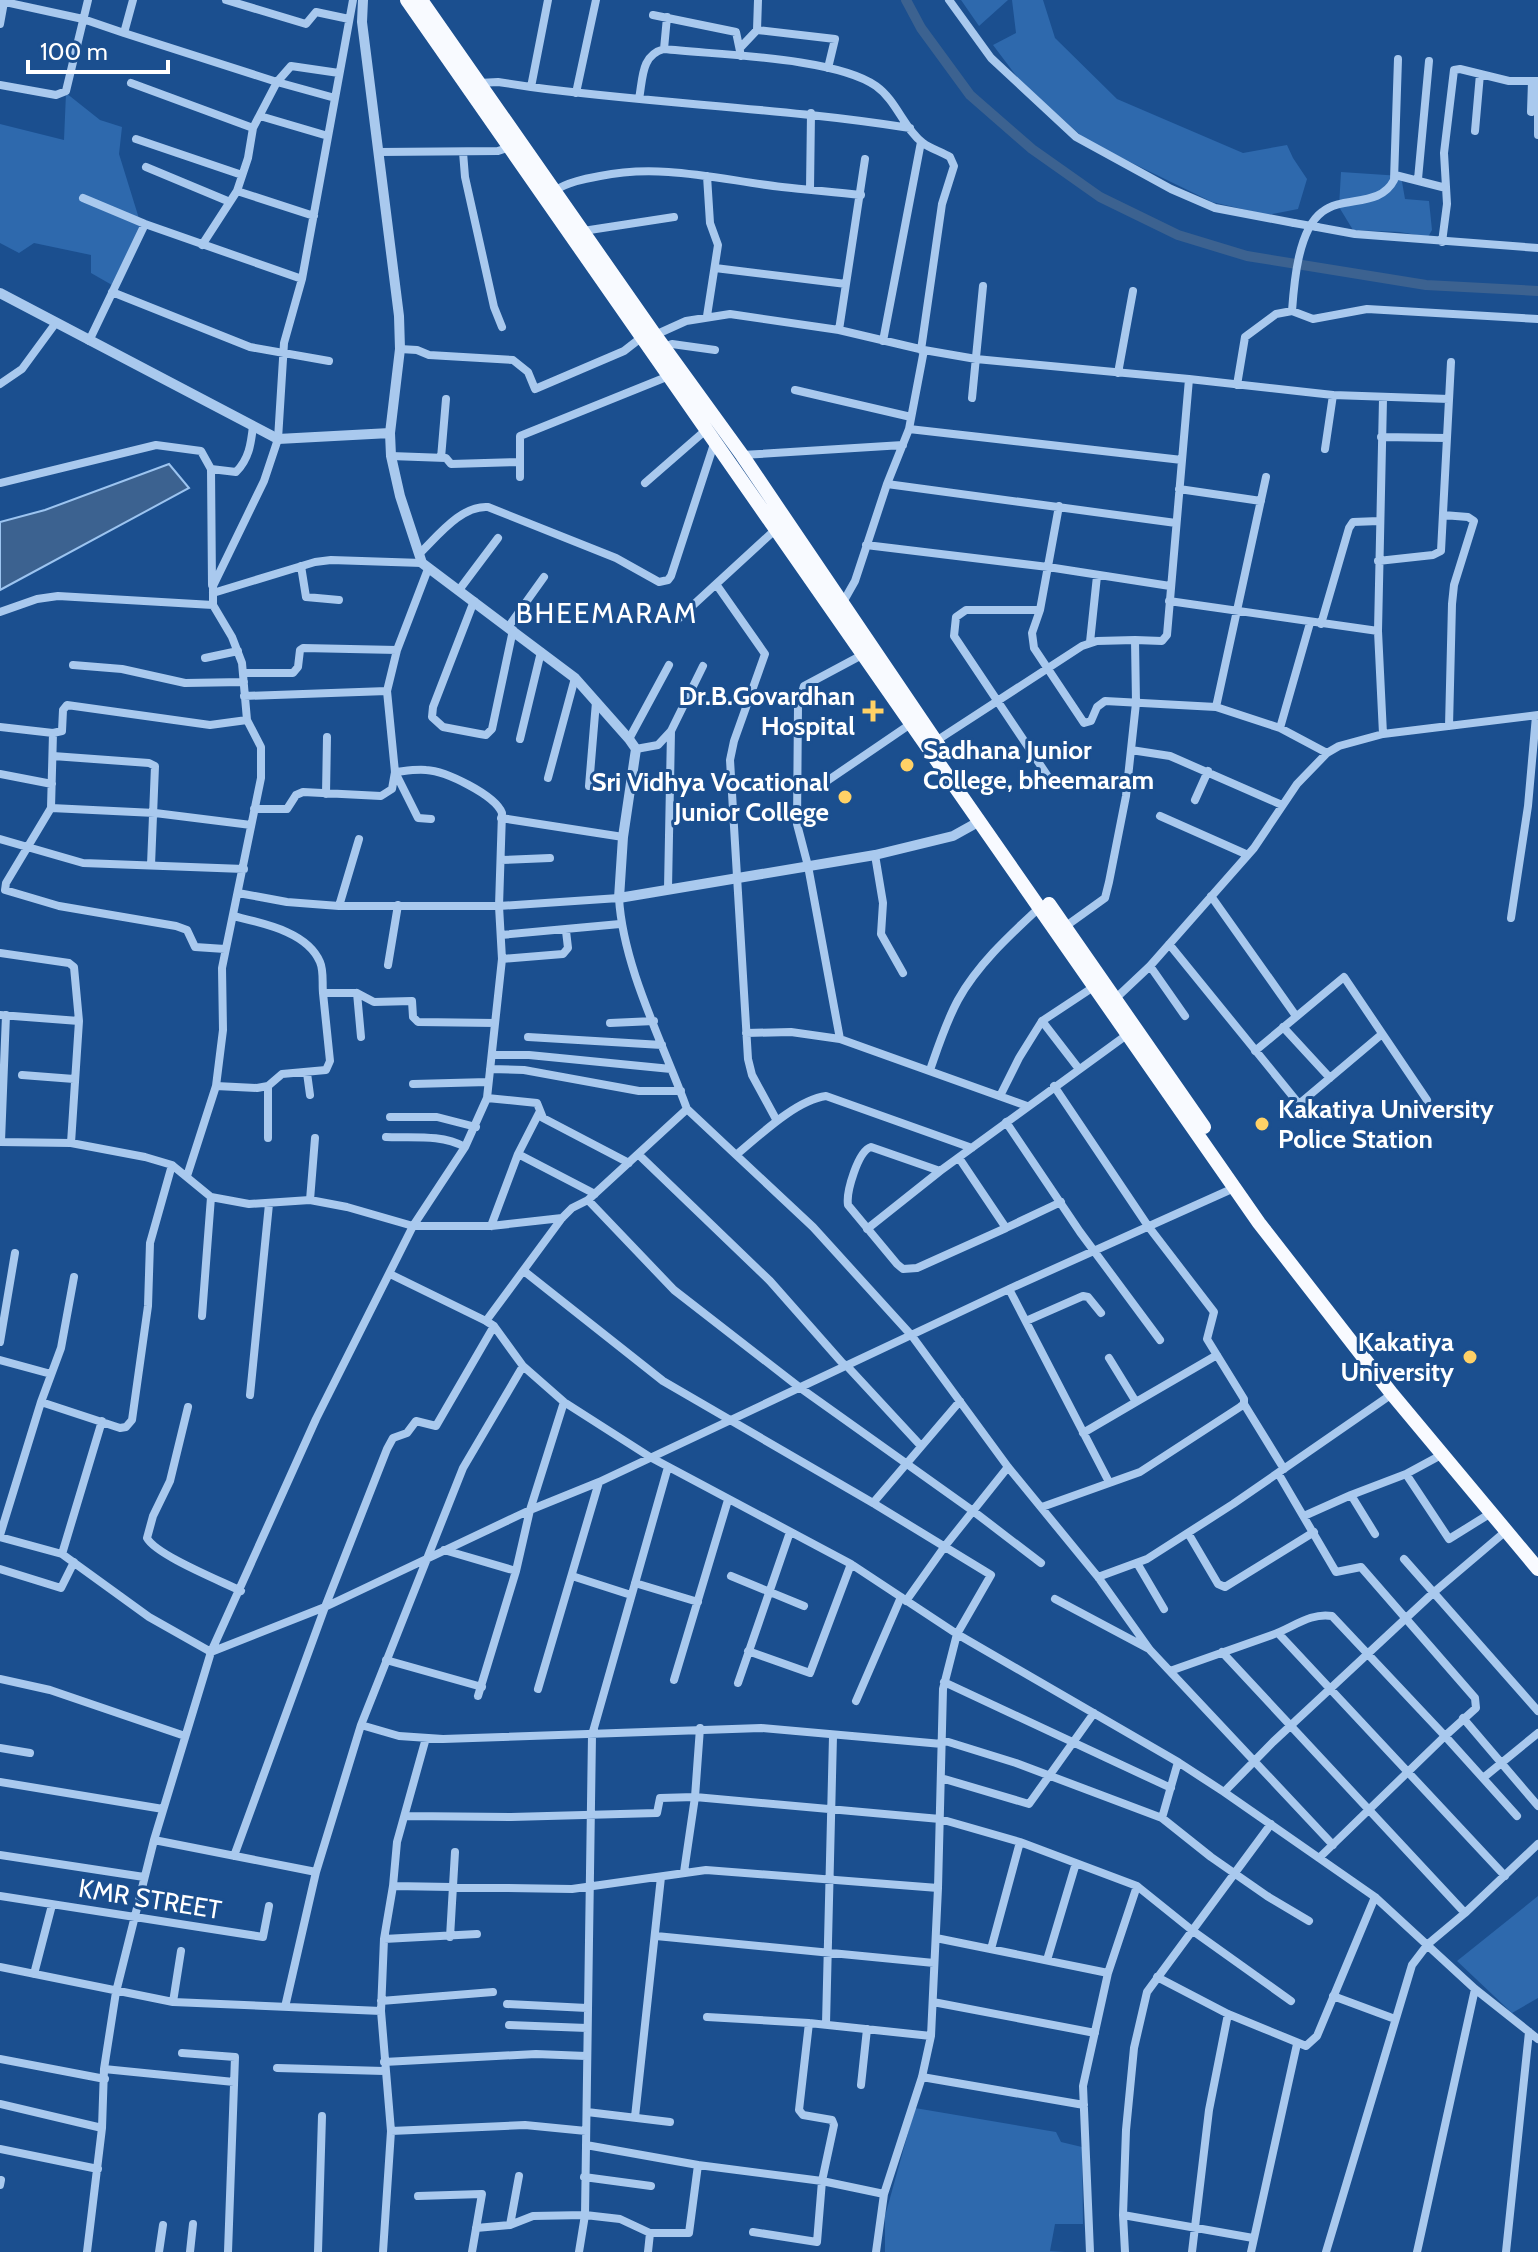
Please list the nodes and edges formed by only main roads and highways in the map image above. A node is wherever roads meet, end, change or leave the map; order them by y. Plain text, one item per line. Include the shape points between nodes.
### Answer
1 (407, 0) edge
2 (428, 4) edge
3 (653, 340) junction
4 (839, 608) junction
5 (1111, 1001) junction
6 (1538, 1554) edge
7 (1538, 1569) edge

1 - 3 highway
2 - 3 highway
3 - 4 highway via 742,455
3 - 4 highway via 669,376 776,529
4 - 5 highway via 1066,926
4 - 5 highway via 862,655 1095,986
5 - 6 highway via 1265,1216
5 - 7 highway via 1234,1188 1392,1394

